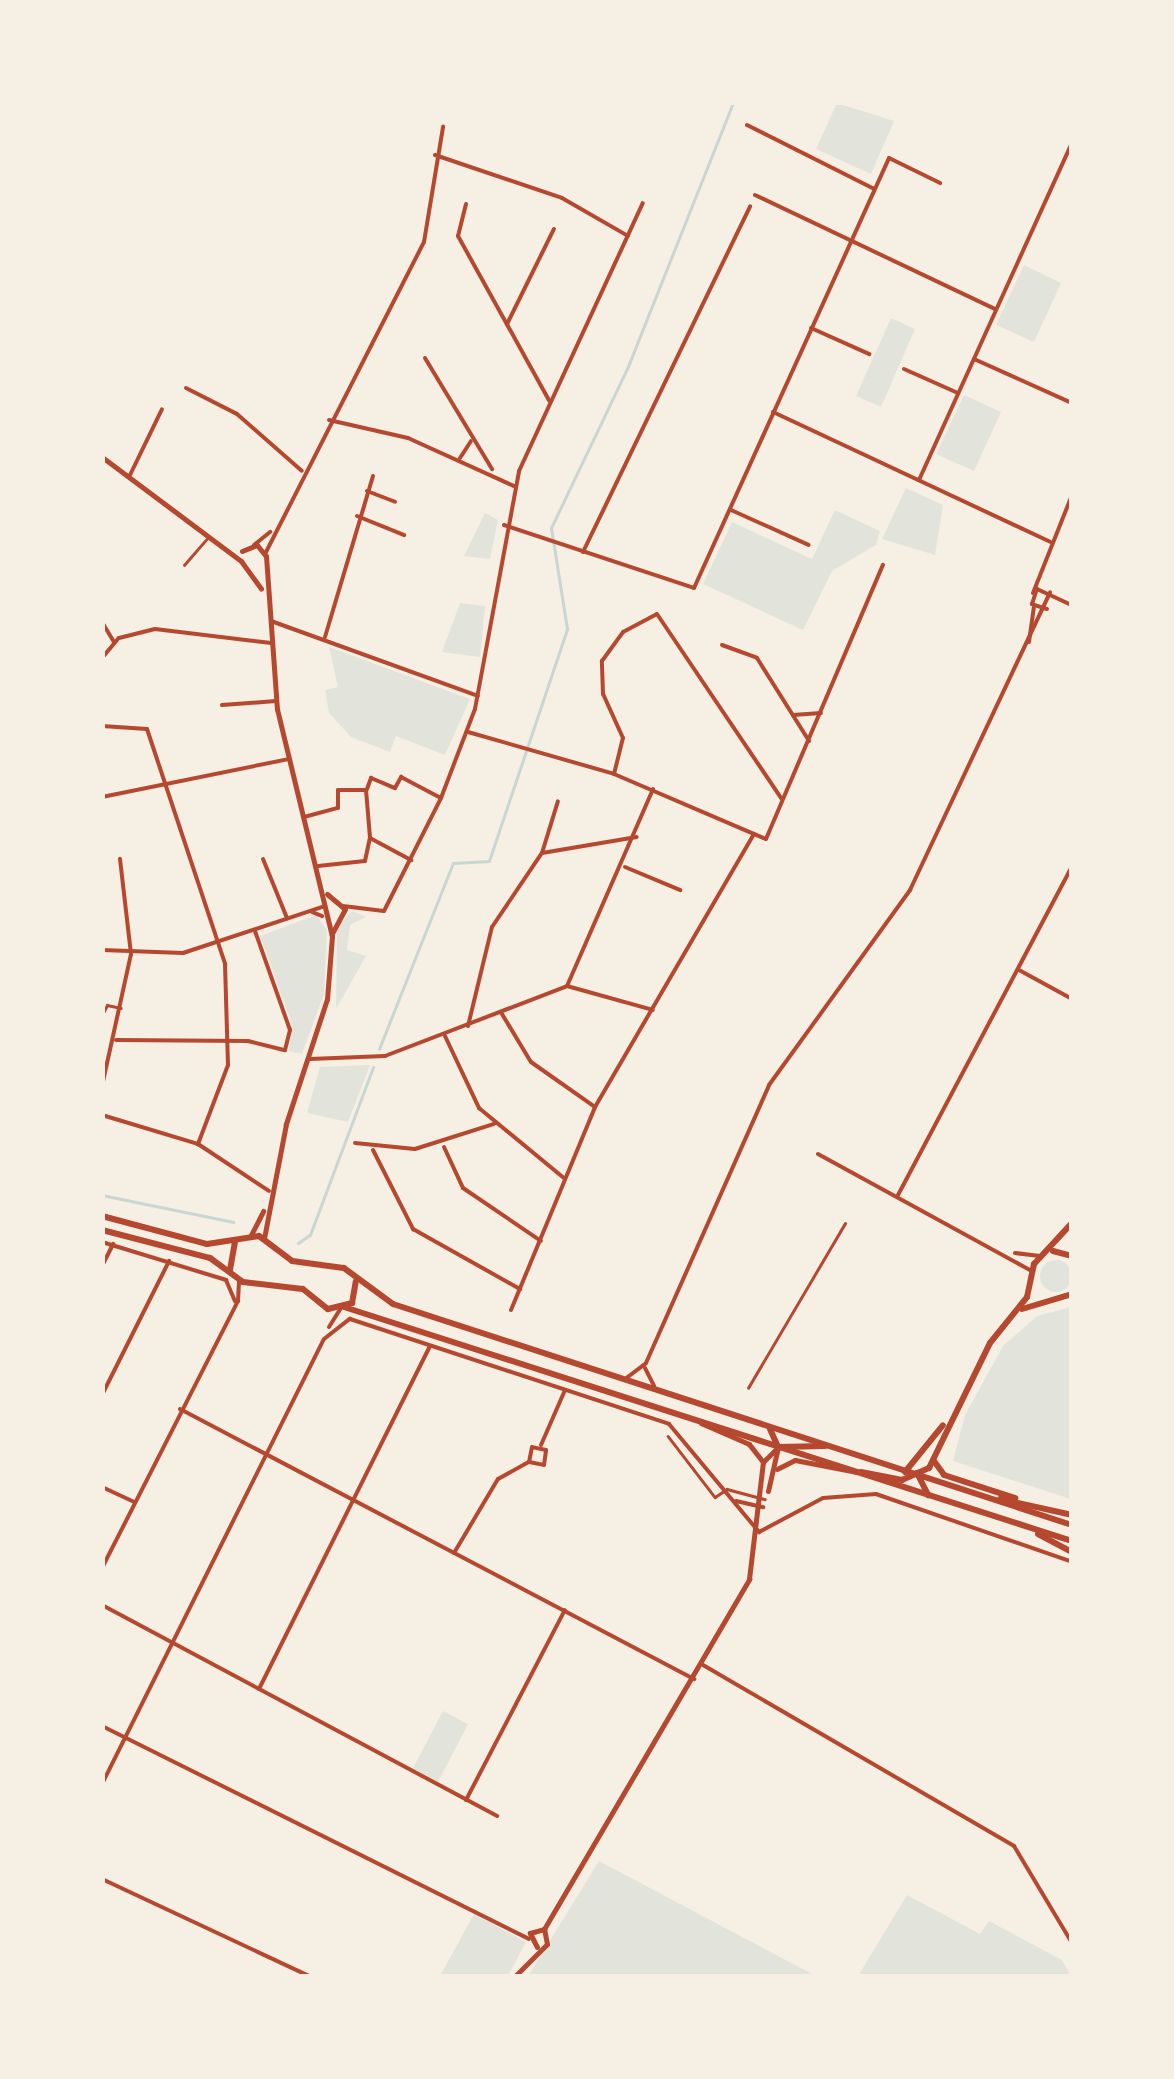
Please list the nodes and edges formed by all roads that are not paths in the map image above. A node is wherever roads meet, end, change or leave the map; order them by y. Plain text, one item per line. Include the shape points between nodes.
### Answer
1 (747, 125) dead end
2 (443, 127) dead end
3 (1072, 142) edge
4 (435, 154) junction
5 (940, 183) dead end
6 (874, 189) junction
7 (756, 195) dead end
8 (644, 203) dead end
9 (466, 204) dead end
10 (750, 206) dead end
11 (554, 229) dead end
12 (630, 237) junction
13 (850, 240) junction
14 (996, 310) junction
15 (506, 325) junction
16 (811, 328) junction
17 (868, 354) dead end
18 (425, 358) dead end
19 (974, 359) junction
20 (904, 368) dead end
21 (186, 388) dead end
22 (958, 393) junction
23 (550, 402) junction
24 (1072, 403) edge
25 (162, 409) dead end
26 (773, 412) junction
27 (329, 420) junction
28 (472, 440) junction
29 (102, 457) edge
30 (460, 458) junction
31 (302, 472) junction
32 (494, 472) junction
33 (130, 475) junction
34 (373, 476) dead end
35 (919, 480) junction
36 (514, 486) junction
37 (367, 490) junction
38 (1072, 495) edge
39 (395, 502) dead end
40 (729, 509) junction
41 (357, 515) junction
42 (504, 526) junction
43 (274, 529) junction
44 (404, 535) dead end
45 (210, 539) junction
46 (1050, 542) junction
47 (808, 544) dead end
48 (254, 545) junction
49 (242, 552) junction
50 (583, 552) junction
51 (265, 554) junction
52 (240, 561) junction
53 (184, 565) dead end
54 (883, 565) dead end
55 (1042, 567) junction
56 (262, 568) junction
57 (246, 569) junction
58 (1048, 591) junction
59 (1033, 593) junction
60 (264, 597) junction
61 (1050, 606) junction
62 (1072, 606) edge
63 (1034, 607) junction
64 (268, 621) junction
65 (102, 622) edge
66 (325, 636) junction
67 (114, 642) junction
68 (271, 643) junction
69 (1029, 644) junction
70 (722, 645) dead end
71 (102, 658) edge
72 (478, 696) junction
73 (276, 701) junction
74 (222, 706) dead end
75 (821, 713) junction
76 (793, 715) junction
77 (102, 726) edge
78 (467, 732) junction
79 (809, 741) junction
80 (288, 758) junction
81 (614, 774) junction
82 (168, 784) junction
83 (653, 789) junction
84 (366, 790) junction
85 (102, 797) edge
86 (441, 798) junction
87 (782, 798) junction
88 (558, 801) dead end
89 (304, 817) junction
90 (754, 834) junction
91 (636, 837) junction
92 (370, 838) junction
93 (542, 853) junction
94 (263, 858) dead end
95 (120, 859) dead end
96 (411, 860) junction
97 (318, 866) junction
98 (626, 866) junction
99 (1072, 866) edge
100 (680, 890) dead end
101 (325, 892) junction
102 (334, 900) junction
103 (323, 909) junction
104 (344, 909) junction
105 (287, 918) junction
106 (332, 923) junction
107 (255, 931) junction
108 (219, 944) junction
109 (102, 950) edge
110 (130, 954) junction
111 (1017, 969) junction
112 (567, 986) junction
113 (1072, 999) edge
114 (121, 1008) junction
115 (653, 1010) junction
116 (502, 1013) junction
117 (102, 1016) edge
118 (468, 1026) junction
119 (444, 1036) junction
120 (116, 1040) junction
121 (231, 1040) junction
122 (307, 1058) junction
123 (102, 1086) edge
124 (595, 1108) junction
125 (102, 1116) edge
126 (494, 1124) junction
127 (198, 1144) junction
128 (355, 1144) dead end
129 (443, 1144) junction
130 (374, 1150) junction
131 (818, 1154) dead end
132 (565, 1178) junction
133 (270, 1191) junction
134 (898, 1195) junction
135 (266, 1203) junction
136 (102, 1216) edge
137 (844, 1223) dead end
138 (1072, 1223) edge
139 (102, 1230) edge
140 (250, 1235) junction
141 (264, 1238) junction
142 (235, 1241) junction
143 (541, 1241) junction
144 (102, 1242) edge
145 (113, 1244) junction
146 (1052, 1251) junction
147 (1010, 1253) junction
148 (1041, 1256) junction
149 (1072, 1256) edge
150 (169, 1261) junction
151 (102, 1266) edge
152 (1032, 1271) junction
153 (236, 1278) junction
154 (356, 1281) junction
155 (1033, 1284) junction
156 (520, 1289) junction
157 (1071, 1295) edge
158 (1048, 1298) junction
159 (343, 1308) junction
160 (1021, 1309) junction
161 (232, 1310) junction
162 (511, 1310) dead end
163 (324, 1339) junction
164 (430, 1346) junction
165 (646, 1363) junction
166 (624, 1380) junction
167 (748, 1388) dead end
168 (565, 1390) junction
169 (665, 1393) junction
170 (102, 1396) edge
171 (180, 1409) junction
172 (698, 1420) junction
173 (947, 1421) junction
174 (770, 1429) junction
175 (668, 1436) dead end
176 (541, 1446) junction
177 (825, 1446) junction
178 (778, 1447) junction
179 (264, 1453) junction
180 (701, 1456) junction
181 (934, 1461) junction
182 (529, 1462) junction
183 (763, 1462) junction
184 (918, 1462) junction
185 (690, 1465) junction
186 (778, 1469) junction
187 (857, 1472) junction
188 (905, 1472) junction
189 (917, 1476) junction
190 (102, 1487) edge
191 (725, 1489) junction
192 (928, 1495) junction
193 (765, 1498) junction
194 (1015, 1498) junction
195 (732, 1499) junction
196 (354, 1500) junction
197 (993, 1500) junction
198 (134, 1502) junction
199 (763, 1507) junction
200 (1072, 1515) edge
201 (1072, 1525) edge
202 (1024, 1526) junction
203 (759, 1532) junction
204 (1072, 1542) edge
205 (454, 1552) junction
206 (1072, 1552) edge
207 (1072, 1562) edge
208 (102, 1568) edge
209 (102, 1605) edge
210 (565, 1610) junction
211 (172, 1642) junction
212 (703, 1665) junction
213 (694, 1678) junction
214 (259, 1689) junction
215 (102, 1726) edge
216 (126, 1737) junction
217 (102, 1784) edge
218 (466, 1800) junction
219 (497, 1816) dead end
220 (102, 1878) edge
221 (544, 1929) junction
222 (1072, 1942) edge
223 (532, 1943) junction
224 (309, 1976) edge
225 (515, 1976) edge

1 - 6 street
2 - 4 street
3 - 14 street
4 - 12 street via 555,195
4 - 27 street via 424,242
5 - 6 street via 889,158
6 - 13 street
7 - 13 street
8 - 12 street
9 - 15 street via 458,236
10 - 50 street
11 - 15 street
12 - 23 street
13 - 14 street
13 - 16 street
14 - 19 street
15 - 23 street
16 - 17 street
16 - 26 street
18 - 28 street
19 - 22 street
19 - 24 street
20 - 22 street
21 - 31 street via 241,417
22 - 35 street
23 - 36 street
25 - 33 street
26 - 35 street
26 - 40 street
27 - 30 street
27 - 31 street
28 - 30 street
28 - 32 street
29 - 33 street
30 - 32 street
31 - 43 street
32 - 36 street
33 - 45 street
34 - 37 street
35 - 46 street
36 - 42 street
37 - 39 street
37 - 41 street
38 - 46 street
40 - 47 street
40 - 50 street via 691,589
41 - 44 street
41 - 66 street
42 - 50 street
42 - 72 street
43 - 48 street
43 - 51 street
45 - 49 street
45 - 52 street
45 - 53 lane
46 - 55 street
48 - 49 street
48 - 51 street
49 - 52 street
51 - 56 street
52 - 57 street
54 - 75 street
55 - 58 street
55 - 59 street
56 - 57 street
56 - 60 street
57 - 60 street
58 - 59 street
58 - 61 street
58 - 62 street
59 - 63 street
60 - 64 street
61 - 62 street
61 - 63 street
61 - 69 street
63 - 69 street
64 - 66 street
64 - 68 street
65 - 67 street
66 - 72 street
67 - 68 street via 155,629
67 - 71 street
68 - 73 street
69 - 165 street via 908,895 766,1091
70 - 76 street via 757,658
72 - 78 street
73 - 74 street
73 - 80 street
75 - 76 street
75 - 79 street
76 - 79 street
77 - 82 street via 145,726
78 - 81 street
78 - 86 street
79 - 87 street
80 - 82 street
80 - 89 street
81 - 83 street
81 - 87 street via 624,738 604,694 602,661 623,632 662,615 726,726
82 - 85 street
82 - 108 street
83 - 90 street
83 - 91 street
84 - 86 street via 371,778 395,788 401,777
84 - 89 street via 338,790 338,808
84 - 92 street
86 - 96 street
87 - 90 street via 766,839
88 - 93 street
89 - 97 street
90 - 115 street
91 - 93 street
91 - 98 street
92 - 96 street
92 - 97 street via 365,860
93 - 118 street via 492,927 471,983
94 - 105 street
95 - 110 street
96 - 104 street via 384,911
97 - 101 street
98 - 100 street
98 - 112 street via 577,947
99 - 111 street
101 - 102 street
101 - 103 street
102 - 103 street
102 - 104 street
103 - 105 street
103 - 106 street
104 - 106 street
105 - 107 street
106 - 122 street via 327,1000
107 - 108 street
107 - 121 street via 290,1037 282,1052
108 - 110 street
108 - 121 street
109 - 110 street
110 - 114 street
111 - 113 street
111 - 134 street
112 - 115 street
112 - 116 street
114 - 117 lane via 107,1005
114 - 120 street
115 - 124 street
116 - 118 street
116 - 124 street via 531,1062
118 - 119 street
119 - 122 street via 363,1060
119 - 126 street
120 - 121 street
120 - 123 street
121 - 127 street via 221,1098
122 - 133 street
124 - 132 street
125 - 127 street
126 - 129 street
126 - 132 street
127 - 133 street
128 - 130 street
129 - 130 street
129 - 143 street via 461,1186
130 - 156 street via 413,1229
131 - 134 street
132 - 143 street
133 - 135 street
134 - 147 street
135 - 140 street
135 - 141 street
136 - 142 main road via 204,1243
137 - 167 lane
138 - 146 main road
139 - 153 main road via 210,1258
140 - 141 main road
140 - 142 main road
141 - 154 main road via 286,1258 339,1267
142 - 153 main road via 227,1259
143 - 156 street
144 - 145 street
145 - 150 street
145 - 151 street
146 - 148 main road
146 - 149 main road
147 - 148 street
147 - 152 street
148 - 152 main road
150 - 161 street via 228,1282
150 - 170 street
152 - 155 main road
153 - 159 main road via 303,1290
153 - 161 street
154 - 159 main road
154 - 166 main road via 382,1300
155 - 158 main road
155 - 160 main road
156 - 162 street
157 - 158 main road
158 - 160 main road
159 - 163 street
159 - 172 main road
160 - 173 main road
161 - 171 street
163 - 164 street via 346,1318
163 - 179 street
164 - 168 street
164 - 196 street
165 - 166 street
165 - 169 street
166 - 169 main road
168 - 176 street
168 - 180 street via 669,1424
169 - 174 main road
171 - 179 street
171 - 198 street
172 - 178 main road
172 - 183 street via 749,1444
173 - 181 main road
173 - 184 main road
174 - 177 main road
174 - 178 main road
175 - 185 lane
176 - 182 street
176 - 182 street via 546,1463
177 - 178 main road
177 - 188 main road
178 - 183 street
178 - 186 street
178 - 187 main road
179 - 196 street
179 - 211 street
180 - 185 lane
180 - 191 street
181 - 189 main road
181 - 194 main road via 944,1476
182 - 205 street via 492,1486
183 - 193 street
184 - 188 main road
184 - 189 main road
185 - 191 lane via 714,1497
186 - 187 street via 795,1460
186 - 193 street
187 - 189 main road
187 - 192 main road
188 - 189 main road
189 - 192 main road
189 - 197 main road
190 - 198 street
191 - 193 lane
191 - 195 street
192 - 202 main road
193 - 199 street
194 - 197 main road
194 - 200 main road
195 - 199 street
195 - 203 street
196 - 205 street
196 - 214 street
197 - 201 main road
198 - 208 street
199 - 203 street
202 - 204 main road
202 - 206 main road
203 - 207 street via 823,1498 876,1494
203 - 212 street via 743,1597
205 - 210 street
209 - 211 street
210 - 213 street
210 - 218 street
211 - 214 street
211 - 216 street
212 - 213 street
212 - 222 street via 1024,1854
213 - 221 street
214 - 218 street
215 - 216 street
216 - 217 street
216 - 223 street
218 - 219 street
220 - 224 street
221 - 223 street
221 - 223 street via 549,1940
223 - 225 street

